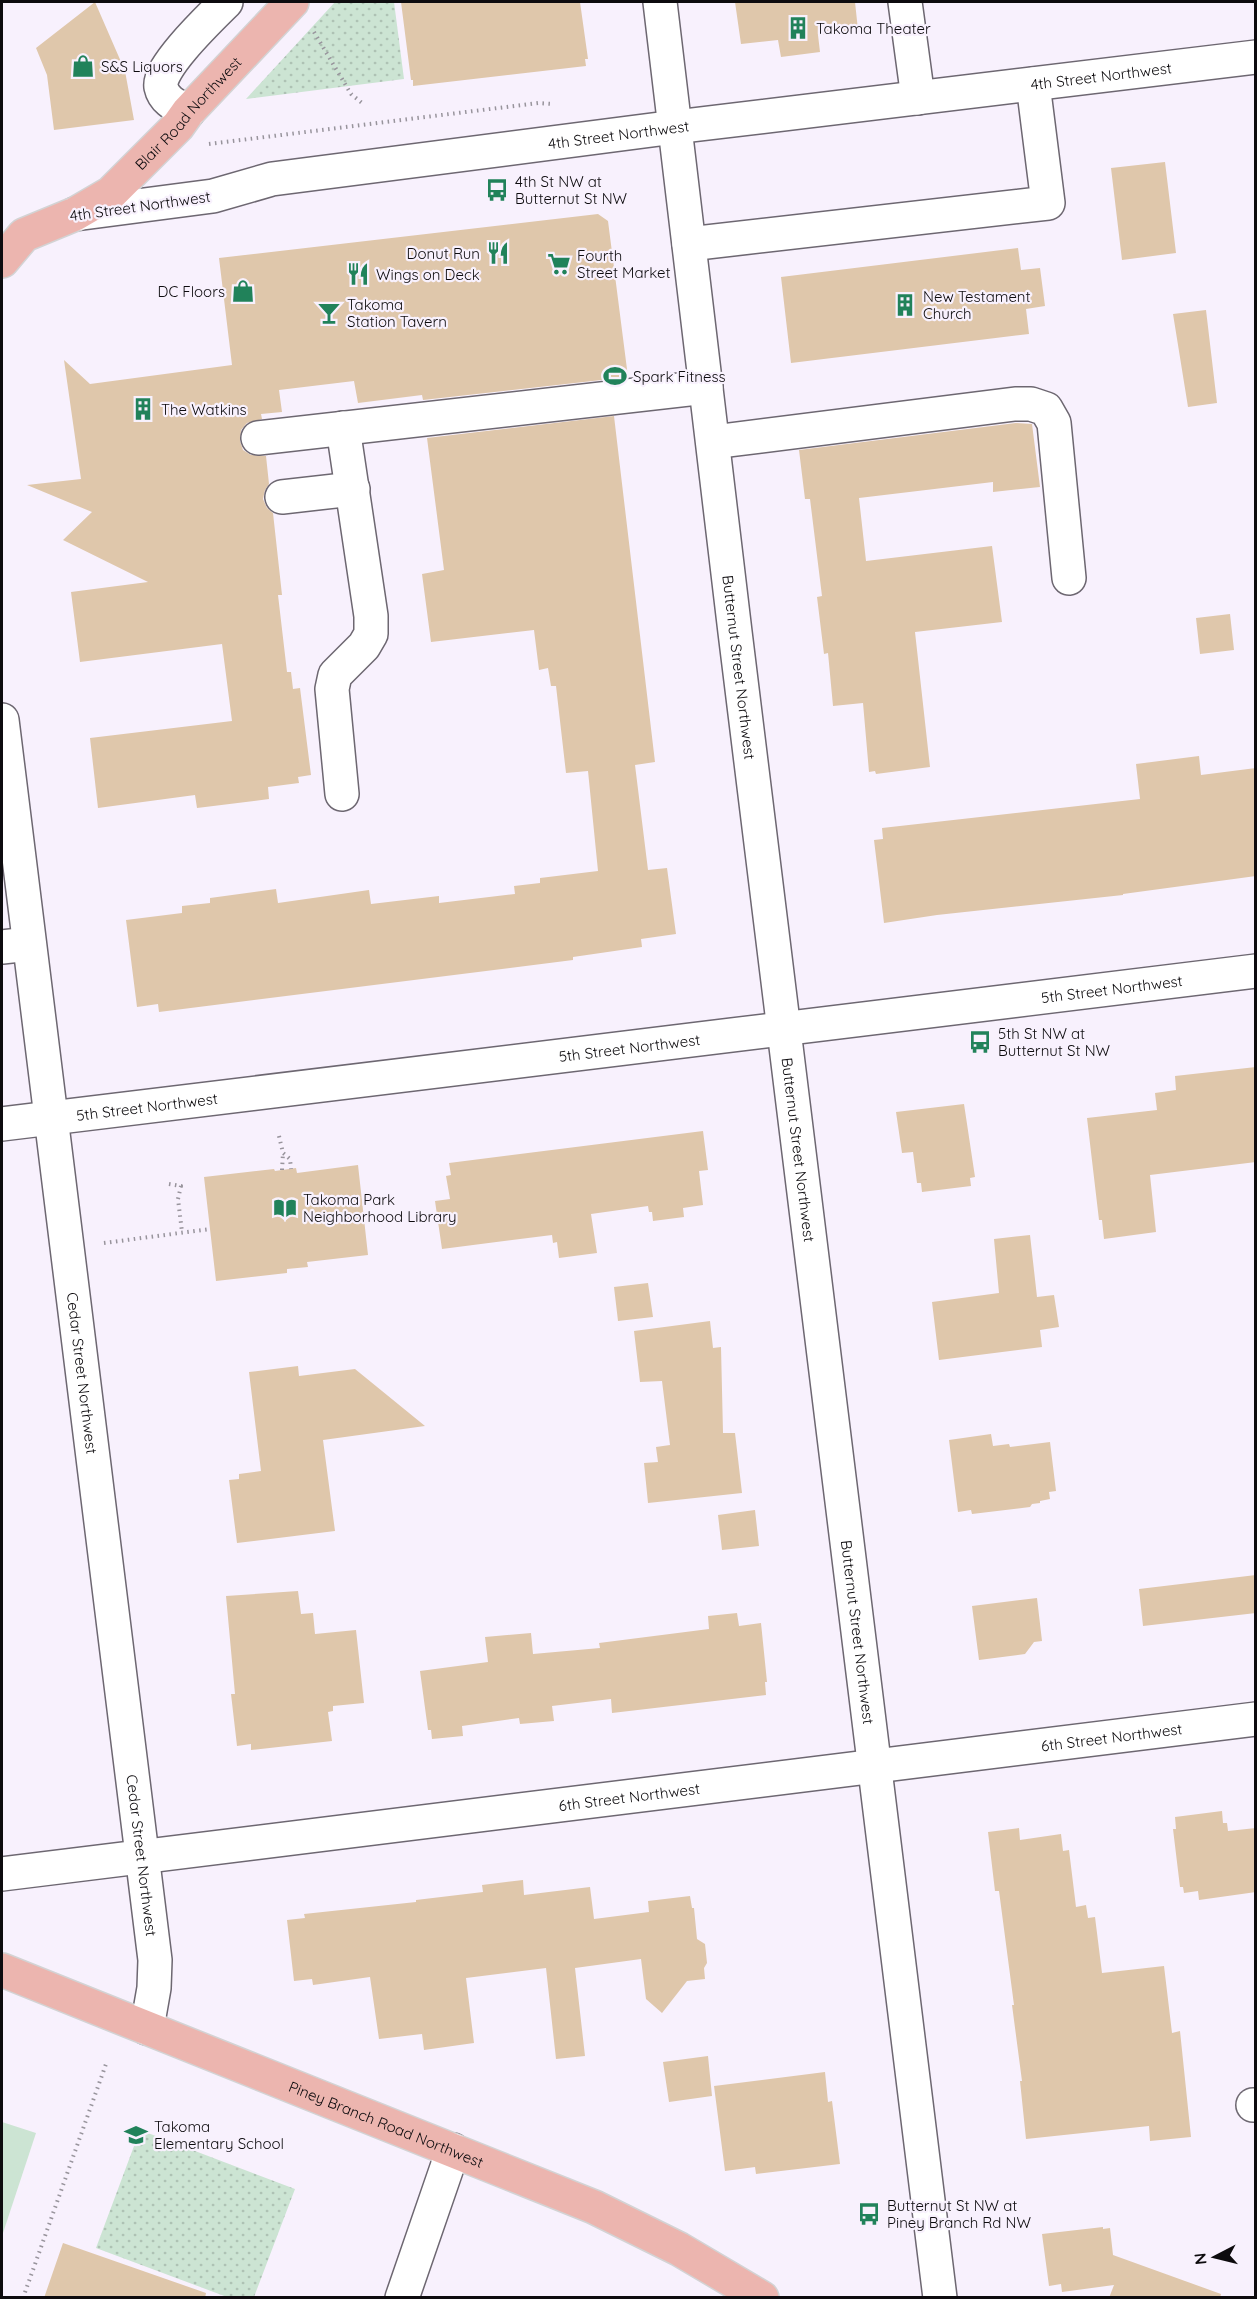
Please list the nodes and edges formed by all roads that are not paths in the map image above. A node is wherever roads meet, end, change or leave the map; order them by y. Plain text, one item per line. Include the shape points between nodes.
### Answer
1 (226, 2) edge
2 (660, 2) edge
3 (905, 2) edge
4 (302, 14) edge
5 (1256, 57) edge
6 (1033, 84) junction
7 (918, 98) junction
8 (188, 112) junction
9 (675, 128) junction
10 (75, 214) junction
11 (689, 244) junction
12 (2, 261) edge
13 (706, 387) junction
14 (343, 428) junction
15 (258, 438) dead end
16 (713, 442) junction
17 (352, 489) junction
18 (282, 497) dead end
19 (1069, 578) dead end
20 (2, 720) edge
21 (5, 785) edge
22 (342, 794) dead end
23 (15, 945) edge
24 (1256, 971) edge
25 (783, 1028) junction
26 (51, 1118) junction
27 (2, 1124) edge
28 (1256, 1719) edge
29 (875, 1766) junction
30 (142, 1856) junction
31 (2, 1874) edge
32 (2, 1970) edge
33 (147, 2028) junction
34 (453, 2150) junction
35 (402, 2298) edge
36 (762, 2298) edge
37 (940, 2298) edge

1 - 8 street via 162,76 161,86 168,101
2 - 9 street, Butternut Street Northwest
3 - 7 street
4 - 8 main road, Blair Road Northwest
5 - 6 street, 4th Street Northwest
6 - 7 street, 4th Street Northwest
6 - 11 street via 1048,203
7 - 9 street, 4th Street Northwest
8 - 10 main road, Blair Road Northwest via 111,193
9 - 10 street, 4th Street Northwest via 272,179 213,196
9 - 11 street, Butternut Street Northwest
10 - 12 main road, 4th Street Northwest via 24,235
11 - 13 street, Butternut Street Northwest
13 - 14 street
13 - 16 street, Butternut Street Northwest
14 - 15 street
14 - 17 street
16 - 19 street via 1015,404 1046,409 1054,423
16 - 25 street, Butternut Street Northwest
17 - 18 street
17 - 22 street via 371,634 334,675
20 - 21 street, Cedar Street Northwest
21 - 23 street, Cedar Street Northwest
23 - 26 street, Cedar Street Northwest
24 - 25 street, 5th Street Northwest
25 - 26 street, 5th Street Northwest
25 - 29 street, Butternut Street Northwest
26 - 27 street, 5th Street Northwest
26 - 30 street, Cedar Street Northwest
28 - 29 street, 6th Street Northwest
29 - 30 street, 6th Street Northwest
29 - 37 street, Butternut Street Northwest
30 - 31 street, 6th Street Northwest
30 - 33 street, Cedar Street Northwest via 155,1960
32 - 33 main road, Piney Branch Road Northwest
33 - 34 main road, Piney Branch Road Northwest
34 - 35 street
34 - 36 main road, Piney Branch Road Northwest via 637,2227

